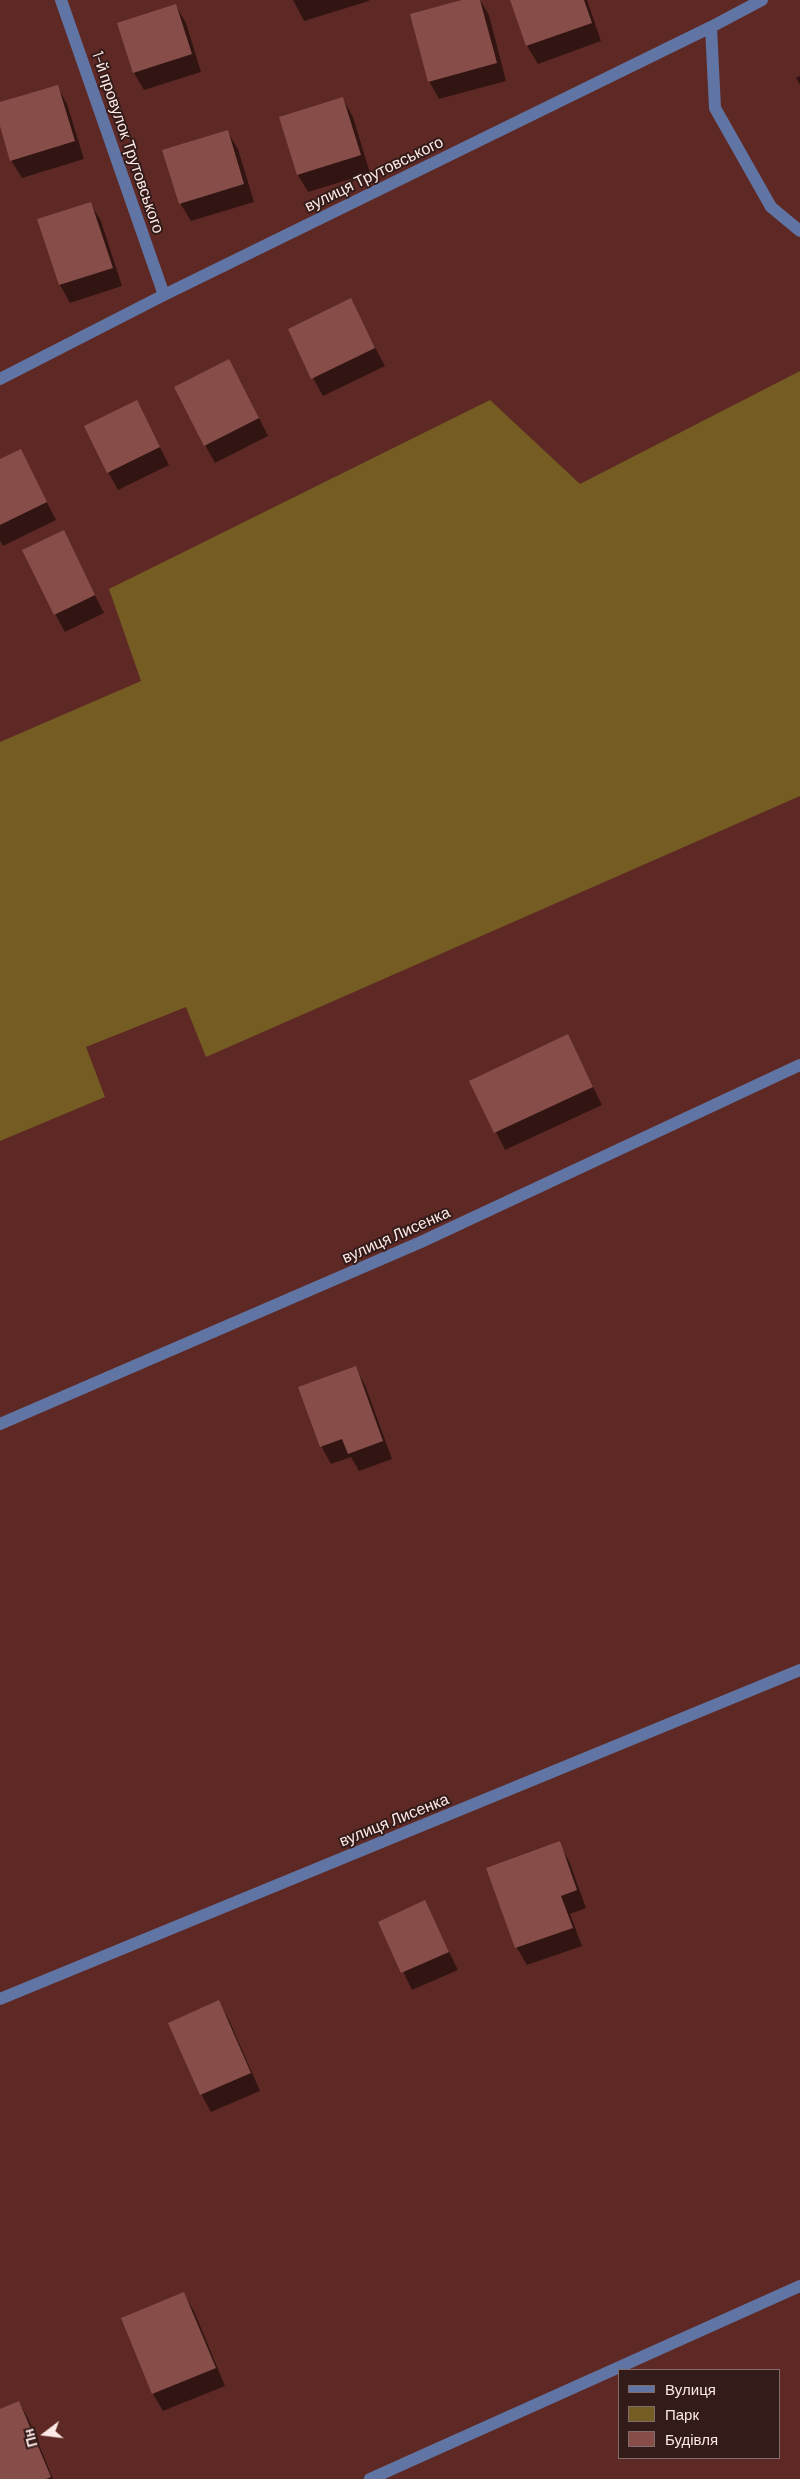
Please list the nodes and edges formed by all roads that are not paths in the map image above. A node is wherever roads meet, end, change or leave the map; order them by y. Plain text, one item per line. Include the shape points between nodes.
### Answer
1 (61, 0) edge
2 (762, 0) edge
3 (711, 27) junction
4 (800, 231) edge
5 (164, 295) junction
6 (0, 379) edge
7 (800, 1065) edge
8 (0, 1424) edge
9 (800, 1670) edge
10 (0, 1999) edge
11 (800, 2286) edge
12 (370, 2479) edge

1 - 5 street, 1-й провулок Трутовського
2 - 3 street, вулиця Трутовського
3 - 4 street via 715,108 771,207
3 - 5 street, вулиця Трутовського
5 - 6 street, вулиця Трутовського
7 - 8 street, вулиця Лисенка via 422,1242
9 - 10 street, вулиця Лисенка
11 - 12 street

